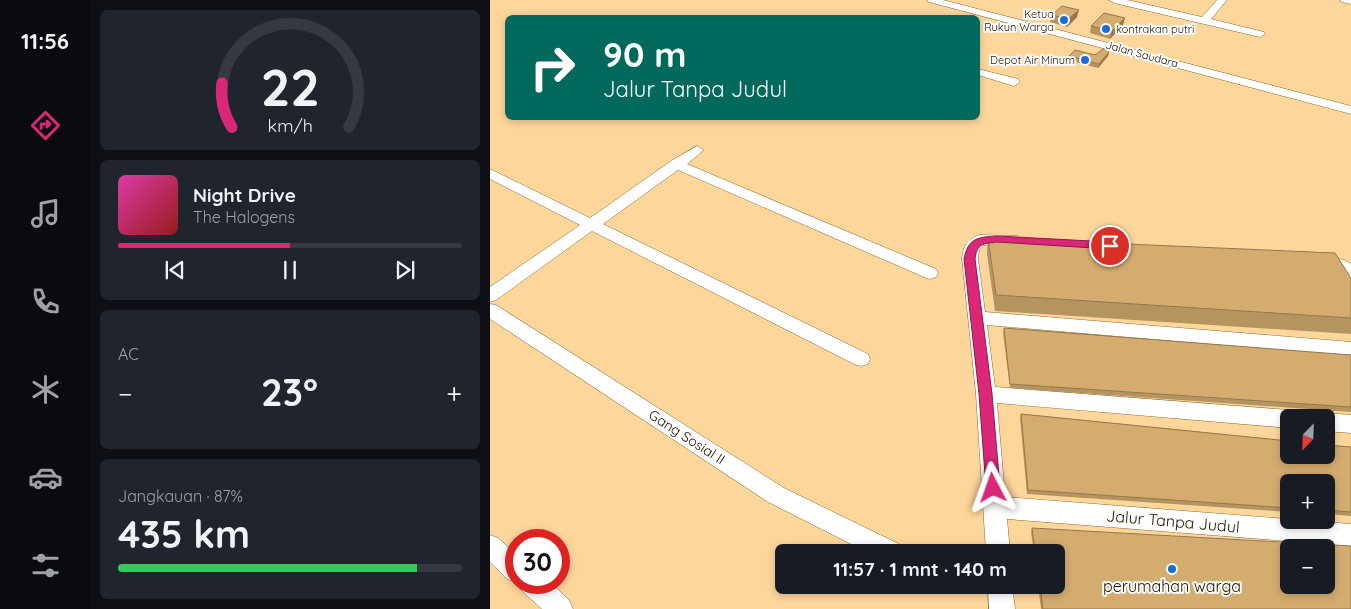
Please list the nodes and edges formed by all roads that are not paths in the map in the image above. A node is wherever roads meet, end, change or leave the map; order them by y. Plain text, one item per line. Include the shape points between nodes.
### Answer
1 (932, 0) edge
2 (1114, 0) edge
3 (1222, 0) edge
4 (1345, 0) edge
5 (1351, 1) edge
6 (991, 15) junction
7 (1204, 21) junction
8 (980, 25) edge
9 (1260, 34) dead end
10 (980, 73) edge
11 (1014, 82) dead end
12 (1351, 110) edge
13 (697, 150) dead end
14 (676, 164) junction
15 (490, 172) edge
16 (590, 224) junction
17 (1025, 241) edge
18 (1308, 259) edge
19 (1351, 272) edge
20 (930, 273) dead end
21 (490, 296) edge
22 (490, 310) edge
23 (976, 318) junction
24 (1351, 349) edge
25 (861, 359) dead end
26 (986, 394) junction
27 (1280, 418) edge
28 (1335, 423) edge
29 (1351, 424) edge
30 (994, 507) junction
31 (1351, 535) edge
32 (875, 544) edge
33 (997, 544) edge
34 (490, 546) edge
35 (505, 560) edge
36 (544, 594) edge
37 (1001, 594) edge
38 (560, 609) edge
39 (1002, 609) edge

1 - 6 street, Jalan Saudara
2 - 7 street
3 - 7 street
4 - 5 street
6 - 8 street
6 - 12 street, Jalan Saudara
7 - 9 street
10 - 11 street
13 - 14 street
14 - 16 street
14 - 20 street
15 - 16 street
16 - 21 street
16 - 25 street
17 - 23 street via 980,240 971,248
18 - 19 street via 1338,264
22 - 32 street, Gang Sosial II via 776,495
23 - 24 street
23 - 26 street
26 - 27 street
26 - 30 street
28 - 29 street
30 - 31 street, Jalur Tanpa Judul
30 - 33 street
34 - 35 street
36 - 38 street
37 - 39 street

